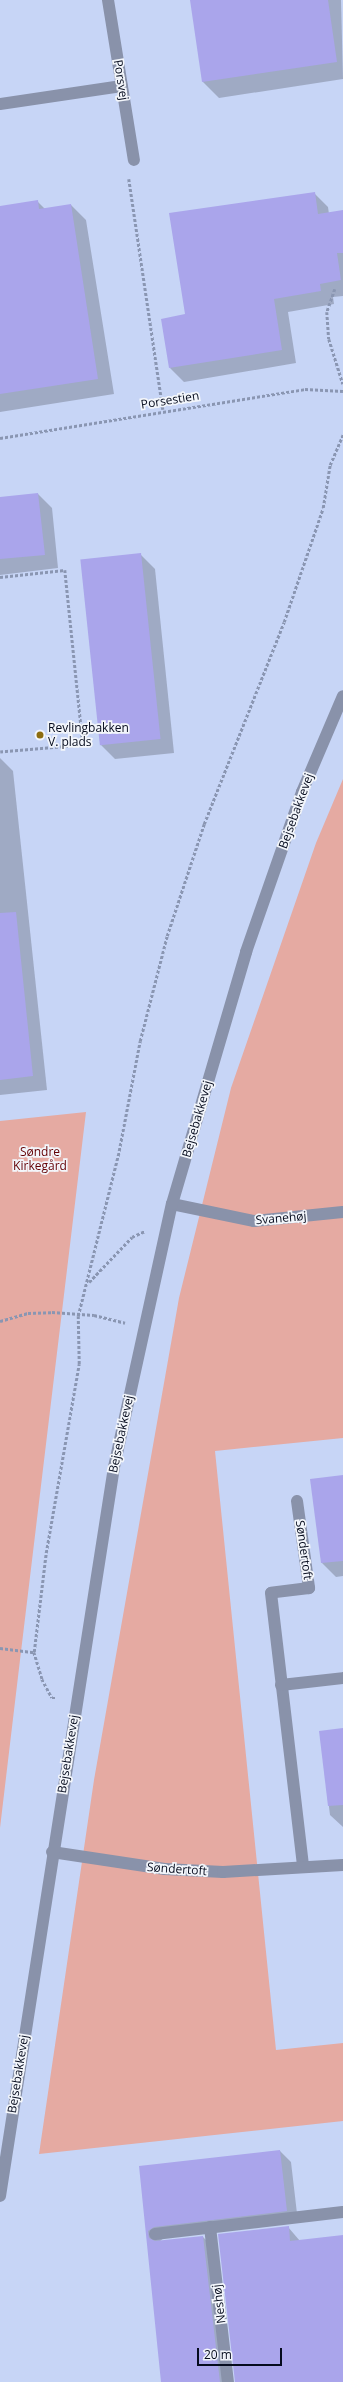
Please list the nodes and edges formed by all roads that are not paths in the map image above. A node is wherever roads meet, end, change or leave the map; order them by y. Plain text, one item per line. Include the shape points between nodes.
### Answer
1 (108, 0) edge
2 (122, 86) junction
3 (0, 104) edge
4 (134, 160) road end
5 (343, 696) edge
6 (172, 1204) junction
7 (343, 1212) edge
8 (297, 1501) dead end
9 (343, 1678) edge
10 (281, 1685) junction
11 (52, 1852) junction
12 (343, 1865) edge
13 (303, 1867) junction
14 (0, 2196) edge
15 (343, 2212) edge
16 (210, 2227) junction
17 (155, 2234) dead end
18 (228, 2382) edge

1 - 2 street, Porsvej
2 - 3 street
2 - 4 street, Porsvej
5 - 6 street, Bejsebakkevej via 302,792 246,952
6 - 7 street, Svanehøj via 254,1222
6 - 11 street, Bejsebakkevej via 114,1467
8 - 10 street, Søndertoft via 309,1588 271,1593
9 - 10 street
10 - 13 street, Søndertoft
11 - 13 street, Søndertoft via 165,1869 223,1872
11 - 14 street, Bejsebakkevej
12 - 13 street, Søndertoft
15 - 16 street
16 - 17 street
16 - 18 street, Neshøj

